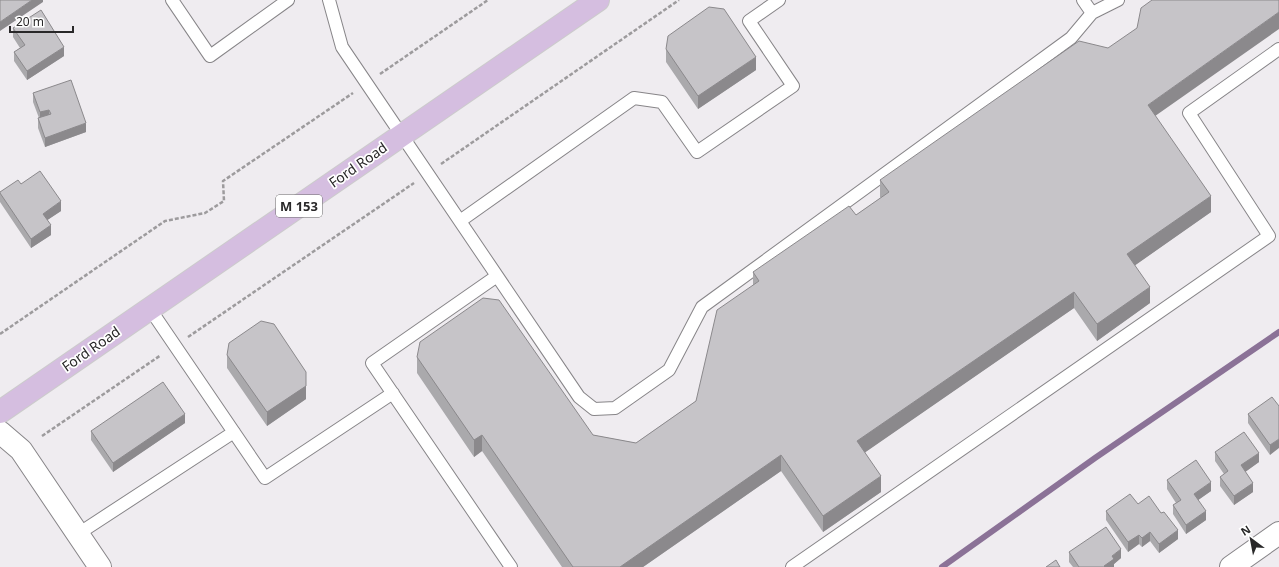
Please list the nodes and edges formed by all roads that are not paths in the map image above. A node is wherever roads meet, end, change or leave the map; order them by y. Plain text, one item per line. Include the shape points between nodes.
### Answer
1 (172, 0) edge
2 (288, 0) edge
3 (329, 0) edge
4 (598, 0) edge
5 (779, 0) edge
6 (1083, 0) edge
7 (1118, 0) edge
8 (1092, 13) junction
9 (1279, 48) edge
10 (402, 135) junction
11 (460, 221) junction
12 (497, 276) junction
13 (150, 309) junction
14 (393, 393) junction
15 (0, 412) edge
16 (0, 432) edge
17 (234, 432) junction
18 (1279, 533) edge
19 (78, 534) junction
20 (100, 567) edge
21 (511, 567) edge
22 (792, 567) edge
23 (1231, 567) edge

1 - 2 lane via 210,56
3 - 10 lane via 342,47
4 - 10 main road, Ford Road / M 153
5 - 11 lane via 749,21 793,86 697,152 662,102 634,98
6 - 8 lane
7 - 8 lane
8 - 12 lane via 1071,38 702,307 669,370 615,408 594,409 579,397
9 - 22 lane via 1188,113 1269,236
10 - 11 lane
10 - 13 main road, Ford Road / M 153
11 - 12 lane
12 - 14 lane via 372,363
13 - 15 main road, Ford Road / M 153
13 - 17 lane
14 - 17 lane via 265,478
14 - 21 lane
16 - 19 street via 21,450
17 - 19 lane
18 - 23 street
19 - 20 street

